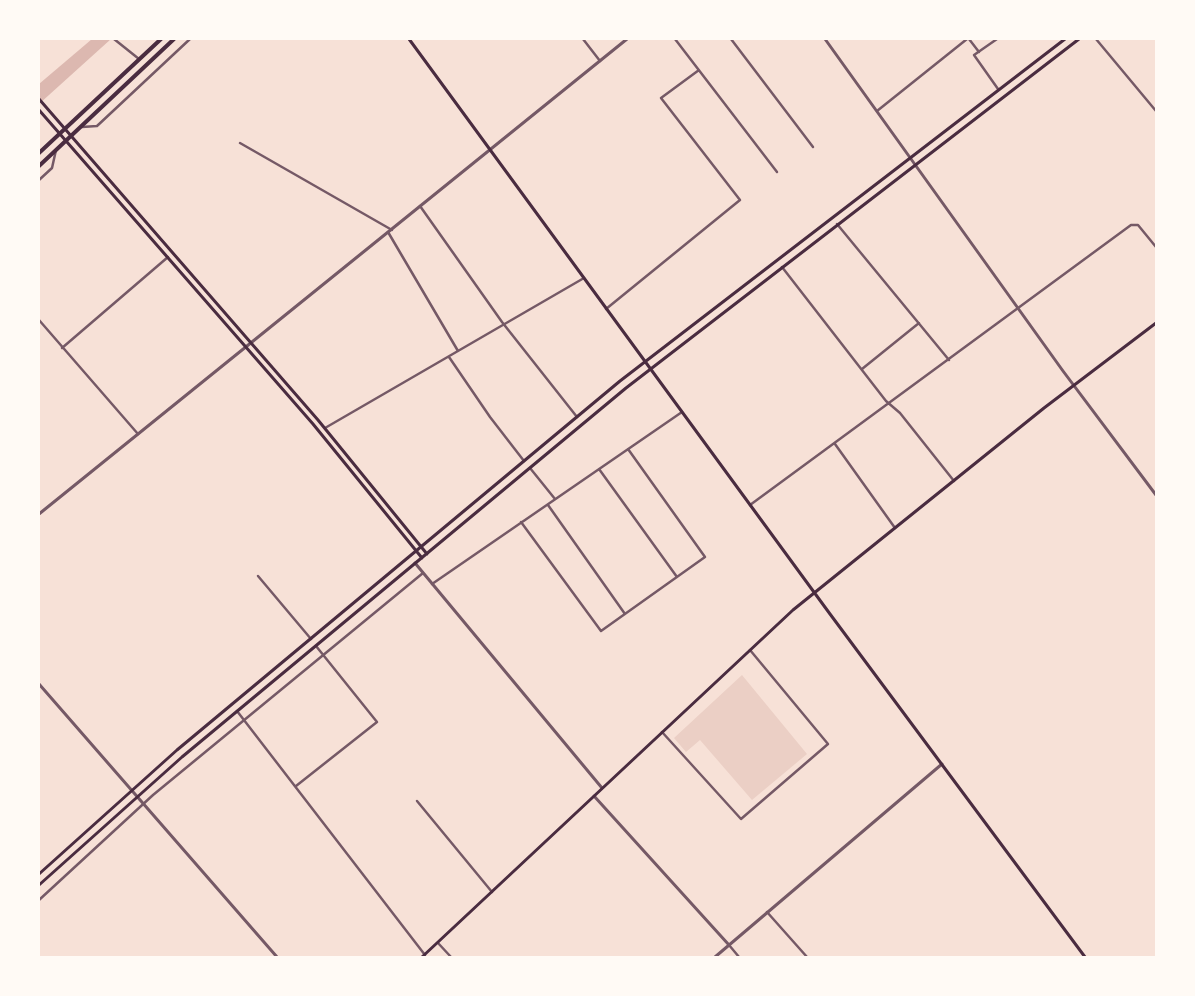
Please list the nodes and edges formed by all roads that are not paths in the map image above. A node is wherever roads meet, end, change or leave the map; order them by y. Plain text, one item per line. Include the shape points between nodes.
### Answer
1 (114, 39) edge
2 (161, 39) edge
3 (174, 39) edge
4 (190, 39) edge
5 (409, 39) edge
6 (583, 39) edge
7 (627, 39) edge
8 (675, 39) edge
9 (731, 39) edge
10 (825, 39) edge
11 (968, 39) edge
12 (997, 39) edge
13 (1065, 39) edge
14 (1079, 39) edge
15 (1096, 39) edge
16 (979, 52) junction
17 (139, 60) junction
18 (600, 61) junction
19 (698, 70) junction
20 (998, 89) junction
21 (39, 99) edge
22 (39, 110) edge
23 (877, 111) junction
24 (1156, 111) edge
25 (81, 127) junction
26 (64, 130) junction
27 (59, 135) junction
28 (70, 137) junction
29 (65, 141) junction
30 (240, 143) dead end
31 (813, 147) dead end
32 (56, 150) junction
33 (490, 150) junction
34 (39, 153) edge
35 (910, 157) junction
36 (915, 164) junction
37 (39, 166) edge
38 (777, 172) dead end
39 (39, 180) edge
40 (420, 206) junction
41 (838, 224) junction
42 (390, 231) junction
43 (1156, 247) edge
44 (168, 257) junction
45 (782, 267) junction
46 (584, 278) junction
47 (1018, 308) junction
48 (606, 309) junction
49 (39, 321) edge
50 (919, 323) junction
51 (1156, 323) edge
52 (504, 324) junction
53 (252, 342) junction
54 (247, 347) junction
55 (62, 348) junction
56 (458, 351) junction
57 (449, 356) junction
58 (949, 360) junction
59 (645, 362) junction
60 (650, 369) junction
61 (862, 369) junction
62 (1074, 386) junction
63 (890, 404) junction
64 (682, 412) junction
65 (577, 417) junction
66 (325, 428) junction
67 (138, 434) junction
68 (835, 444) junction
69 (628, 449) junction
70 (524, 461) junction
71 (530, 468) junction
72 (599, 468) junction
73 (954, 481) junction
74 (1156, 495) edge
75 (555, 499) junction
76 (548, 504) junction
77 (750, 505) junction
78 (39, 514) edge
79 (521, 522) junction
80 (896, 528) junction
81 (421, 547) junction
82 (416, 551) junction
83 (427, 554) junction
84 (422, 558) junction
85 (415, 563) junction
86 (423, 573) junction
87 (258, 576) dead end
88 (677, 577) junction
89 (432, 584) junction
90 (814, 593) junction
91 (625, 614) junction
92 (311, 639) junction
93 (316, 646) junction
94 (750, 650) junction
95 (323, 655) junction
96 (39, 684) edge
97 (237, 712) junction
98 (244, 720) junction
99 (662, 732) junction
100 (942, 764) junction
101 (295, 786) junction
102 (602, 788) junction
103 (132, 790) junction
104 (137, 796) junction
105 (594, 796) junction
106 (417, 801) dead end
107 (144, 804) junction
108 (39, 874) edge
109 (39, 885) edge
110 (492, 892) junction
111 (39, 900) edge
112 (767, 912) junction
113 (438, 943) junction
114 (728, 945) junction
115 (424, 956) edge
116 (277, 957) edge
117 (451, 957) edge
118 (715, 957) edge
119 (739, 957) edge
120 (807, 957) edge
121 (1085, 957) edge

1 - 17 street
2 - 17 main road
3 - 25 main road
4 - 25 street via 97,126
5 - 33 main road
6 - 18 street
7 - 18 street
8 - 19 street
9 - 31 street
10 - 23 street
11 - 16 street
11 - 23 street
12 - 16 street
13 - 20 main road
14 - 36 main road
15 - 24 street
16 - 20 street via 974,56
17 - 26 main road
18 - 33 street
19 - 38 street
19 - 48 street via 661,98 740,200
20 - 35 main road
21 - 26 main road
22 - 27 main road
23 - 35 street
25 - 28 main road
26 - 27 main road
26 - 28 main road
27 - 29 main road
27 - 34 main road
28 - 29 main road
28 - 53 main road
29 - 32 main road
29 - 44 main road
30 - 42 street
32 - 37 main road
32 - 39 street via 52,168
33 - 40 street
33 - 46 main road
35 - 36 street
35 - 59 main road
36 - 41 main road
36 - 47 street
40 - 42 street
40 - 52 street
41 - 45 main road
41 - 50 street
42 - 53 street
42 - 56 street
43 - 47 street via 1138,225 1131,225
44 - 54 main road
44 - 55 street
45 - 60 main road
45 - 61 street
46 - 48 main road
46 - 52 street
47 - 58 street
47 - 62 street
48 - 59 main road
49 - 55 street
50 - 58 street
50 - 61 street
51 - 62 main road
52 - 56 street
52 - 65 street
53 - 54 street
53 - 66 main road
54 - 67 street
54 - 82 main road
55 - 67 street
56 - 57 street
57 - 66 street
57 - 70 street
58 - 63 street
59 - 60 main road
59 - 65 main road
60 - 64 main road
60 - 71 main road
61 - 63 street
62 - 73 main road
62 - 74 street
63 - 68 street
63 - 73 street
64 - 69 street
64 - 77 main road
65 - 70 main road
66 - 81 main road
67 - 78 street
68 - 77 street
68 - 80 street
69 - 72 street
69 - 88 street via 704,557
70 - 81 main road
71 - 75 street
71 - 83 main road
72 - 75 street
72 - 88 street
73 - 80 main road
75 - 76 street
76 - 79 street
76 - 91 street
77 - 90 main road
79 - 89 street
79 - 91 street via 601,631
80 - 90 main road
81 - 82 main road
81 - 83 main road
82 - 84 main road
82 - 92 main road
83 - 84 main road
84 - 85 main road
85 - 86 street
85 - 93 main road
86 - 89 street
86 - 95 street
87 - 92 street
88 - 91 street
89 - 102 street
90 - 94 main road
90 - 100 main road
92 - 103 main road
93 - 95 street
93 - 97 main road
94 - 99 main road
94 - 99 street via 828,744 741,819
95 - 98 street
95 - 101 street via 377,722
96 - 103 street
97 - 98 street
97 - 104 main road
98 - 101 street
98 - 107 street
99 - 102 main road
100 - 112 street
100 - 121 main road
101 - 115 street
102 - 105 main road
103 - 104 street
103 - 108 main road
104 - 107 street
104 - 109 main road
105 - 110 main road
105 - 114 street
106 - 110 street
107 - 111 street
107 - 116 street
110 - 113 main road
112 - 114 street
112 - 120 street
113 - 115 main road
113 - 117 street
114 - 118 street
114 - 119 street

